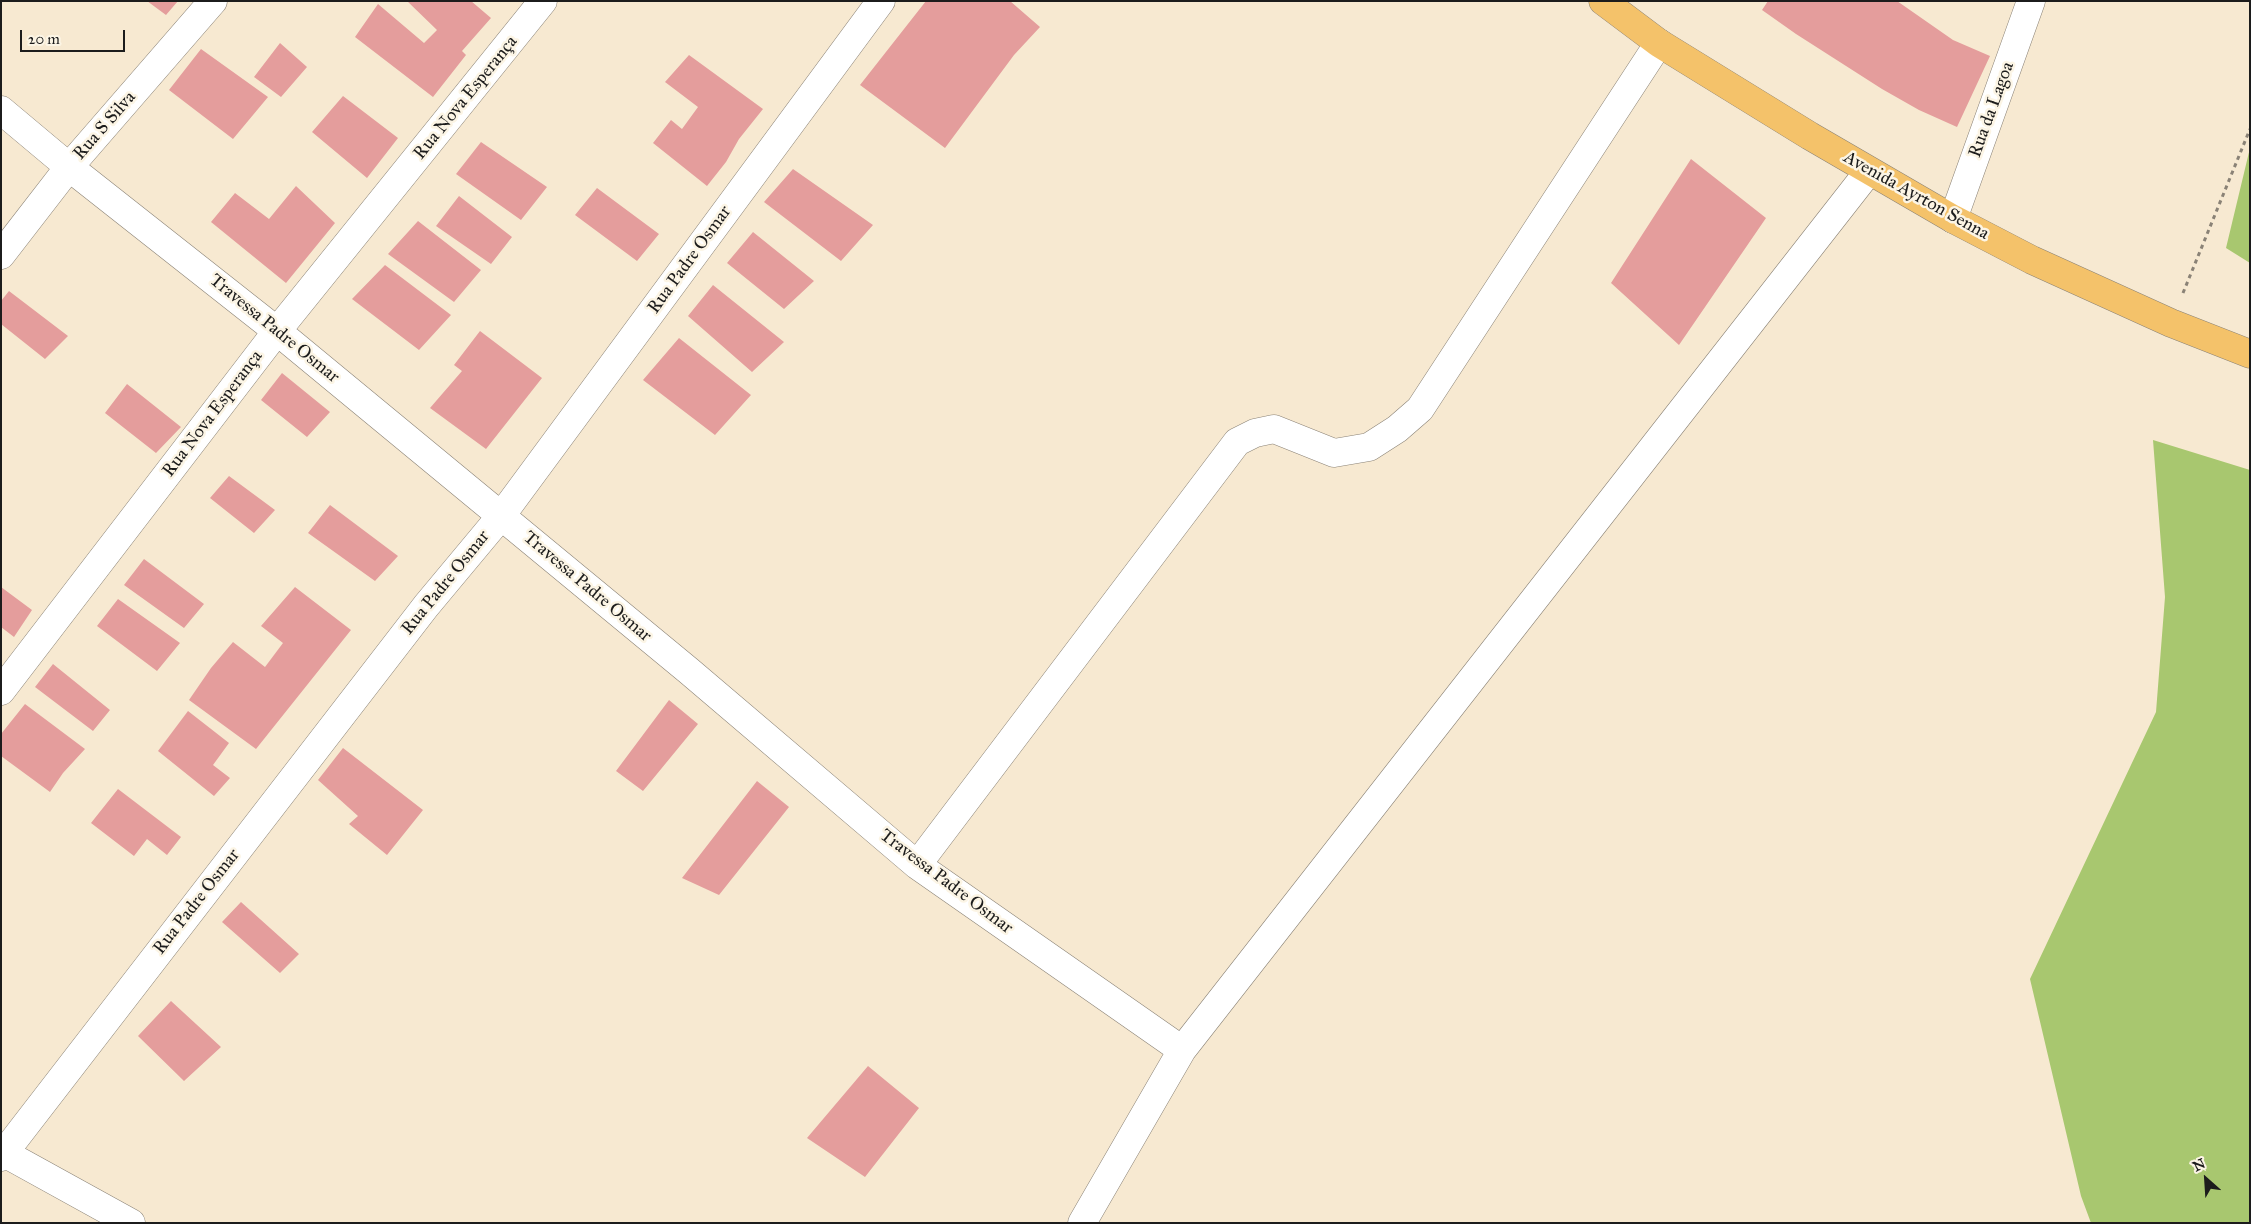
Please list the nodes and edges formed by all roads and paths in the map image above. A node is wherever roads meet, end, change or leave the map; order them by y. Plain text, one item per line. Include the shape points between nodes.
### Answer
1 (213, 1) edge
2 (544, 1) edge
3 (881, 1) edge
4 (1603, 1) edge
5 (2027, 4) edge
6 (1659, 43) junction
7 (1, 110) edge
8 (2250, 130) edge
9 (69, 167) junction
10 (1869, 171) junction
11 (1953, 219) junction
12 (1, 255) edge
13 (2171, 322) junction
14 (277, 331) junction
15 (2250, 354) edge
16 (501, 516) junction
17 (1, 692) edge
18 (917, 865) junction
19 (1182, 1050) junction
20 (3, 1155) edge
21 (132, 1223) edge
22 (1082, 1223) edge

1 - 9 street, Rua S Silva
2 - 14 street, Rua Nova Esperança
3 - 16 street, Rua Padre Osmar
4 - 6 main road, Avenida Ayrton Senna
5 - 11 street, Rua da Lagoa
6 - 10 main road, Avenida Ayrton Senna
6 - 18 street via 1420,409 1369,447 1334,453 1274,429 1255,433 1237,442
7 - 9 street, Travessa Padre Osmar
8 - 13 path
9 - 12 street, Rua S Silva
9 - 14 street, Travessa Padre Osmar
10 - 11 main road, Avenida Ayrton Senna
10 - 19 street
11 - 13 main road, Avenida Ayrton Senna via 2032,260
13 - 15 main road, Avenida Ayrton Senna
14 - 16 street, Travessa Padre Osmar
14 - 17 street, Rua Nova Esperança
16 - 18 street, Travessa Padre Osmar
16 - 20 street, Rua Padre Osmar via 426,606
18 - 19 street, Travessa Padre Osmar
19 - 22 street
20 - 21 street

